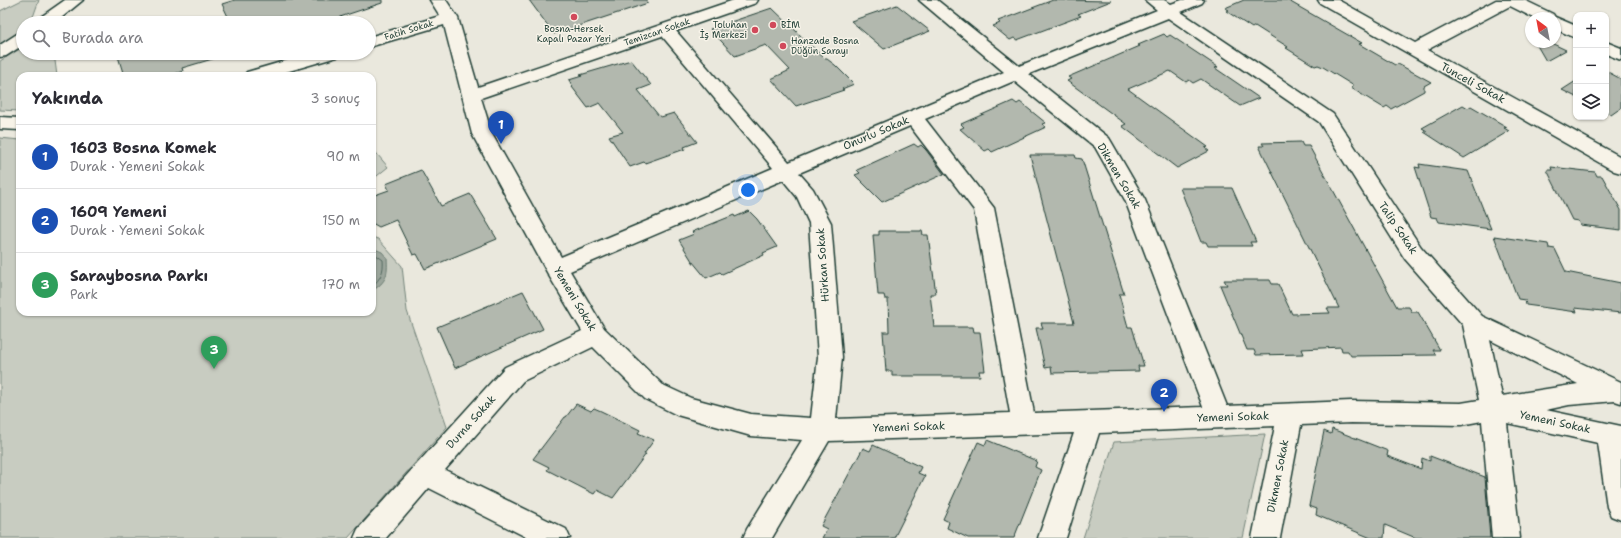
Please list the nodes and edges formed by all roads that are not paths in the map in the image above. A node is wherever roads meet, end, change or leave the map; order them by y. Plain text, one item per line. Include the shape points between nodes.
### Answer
1 (75, 0) edge
2 (438, 0) edge
3 (750, 0) edge
4 (927, 0) edge
5 (1153, 0) edge
6 (1196, 0) edge
7 (1326, 0) edge
8 (1509, 0) edge
9 (1171, 11) junction
10 (1534, 12) edge
11 (53, 16) edge
12 (450, 18) junction
13 (1561, 25) edge
14 (666, 30) junction
15 (1573, 31) edge
16 (376, 40) edge
17 (16, 42) edge
18 (1609, 49) edge
19 (1414, 50) junction
20 (0, 52) edge
21 (1621, 55) edge
22 (307, 60) edge
23 (267, 72) edge
24 (1017, 73) junction
25 (472, 95) junction
26 (913, 117) junction
27 (0, 123) edge
28 (16, 124) edge
29 (1621, 166) edge
30 (787, 170) junction
31 (556, 268) junction
32 (1474, 322) junction
33 (596, 334) junction
34 (1618, 392) edge
35 (1493, 409) junction
36 (1290, 414) junction
37 (1219, 418) junction
38 (1090, 422) junction
39 (1024, 424) junction
40 (822, 430) junction
41 (1615, 435) edge
42 (426, 473) junction
43 (1621, 507) edge
44 (368, 538) edge
45 (556, 538) edge
46 (757, 538) edge
47 (1052, 538) edge
48 (1266, 538) edge
49 (1506, 538) edge

1 - 11 street
2 - 12 street, Yemeni Sokak
3 - 14 street, Temizcan Sokak
4 - 24 street, Dikmen Sokak
5 - 9 street, Talip Sokak
6 - 9 street, Onurlu Sokak
7 - 19 street, Tunceli Sokak
8 - 10 street
8 - 19 street
9 - 24 street, Onurlu Sokak
9 - 32 street, Talip Sokak via 1326,118 1413,253
12 - 16 street, Fatih Sokak
12 - 25 street, Yemeni Sokak
13 - 15 street
14 - 25 street, Temizcan Sokak
14 - 30 street, Hürkan Sokak
17 - 20 street
18 - 21 street
19 - 29 street, Tunceli Sokak
22 - 23 street
24 - 26 street, Onurlu Sokak
24 - 37 street, Dikmen Sokak via 1102,143 1135,200
25 - 31 street, Yemeni Sokak via 482,134
26 - 30 street, Onurlu Sokak
26 - 39 street via 984,208
27 - 28 street
30 - 31 street, Onurlu Sokak
30 - 40 street, Hürkan Sokak via 806,194 820,223 830,357
31 - 33 street, Yemeni Sokak
32 - 34 street
32 - 35 street, Talip Sokak
33 - 40 street, Yemeni Sokak via 654,392 686,407 752,425
33 - 42 street, Durna Sokak via 514,374
34 - 35 street via 1569,395
35 - 36 street, Yemeni Sokak via 1461,414
35 - 41 street, Yemeni Sokak
35 - 49 street, Talip Sokak
36 - 37 street, Yemeni Sokak
36 - 48 street, Dikmen Sokak
37 - 38 street, Yemeni Sokak
38 - 39 street, Yemeni Sokak
38 - 47 street
39 - 40 street, Yemeni Sokak
40 - 46 street, Hürkan Sokak
41 - 43 street
42 - 44 street, Durna Sokak
42 - 45 street

